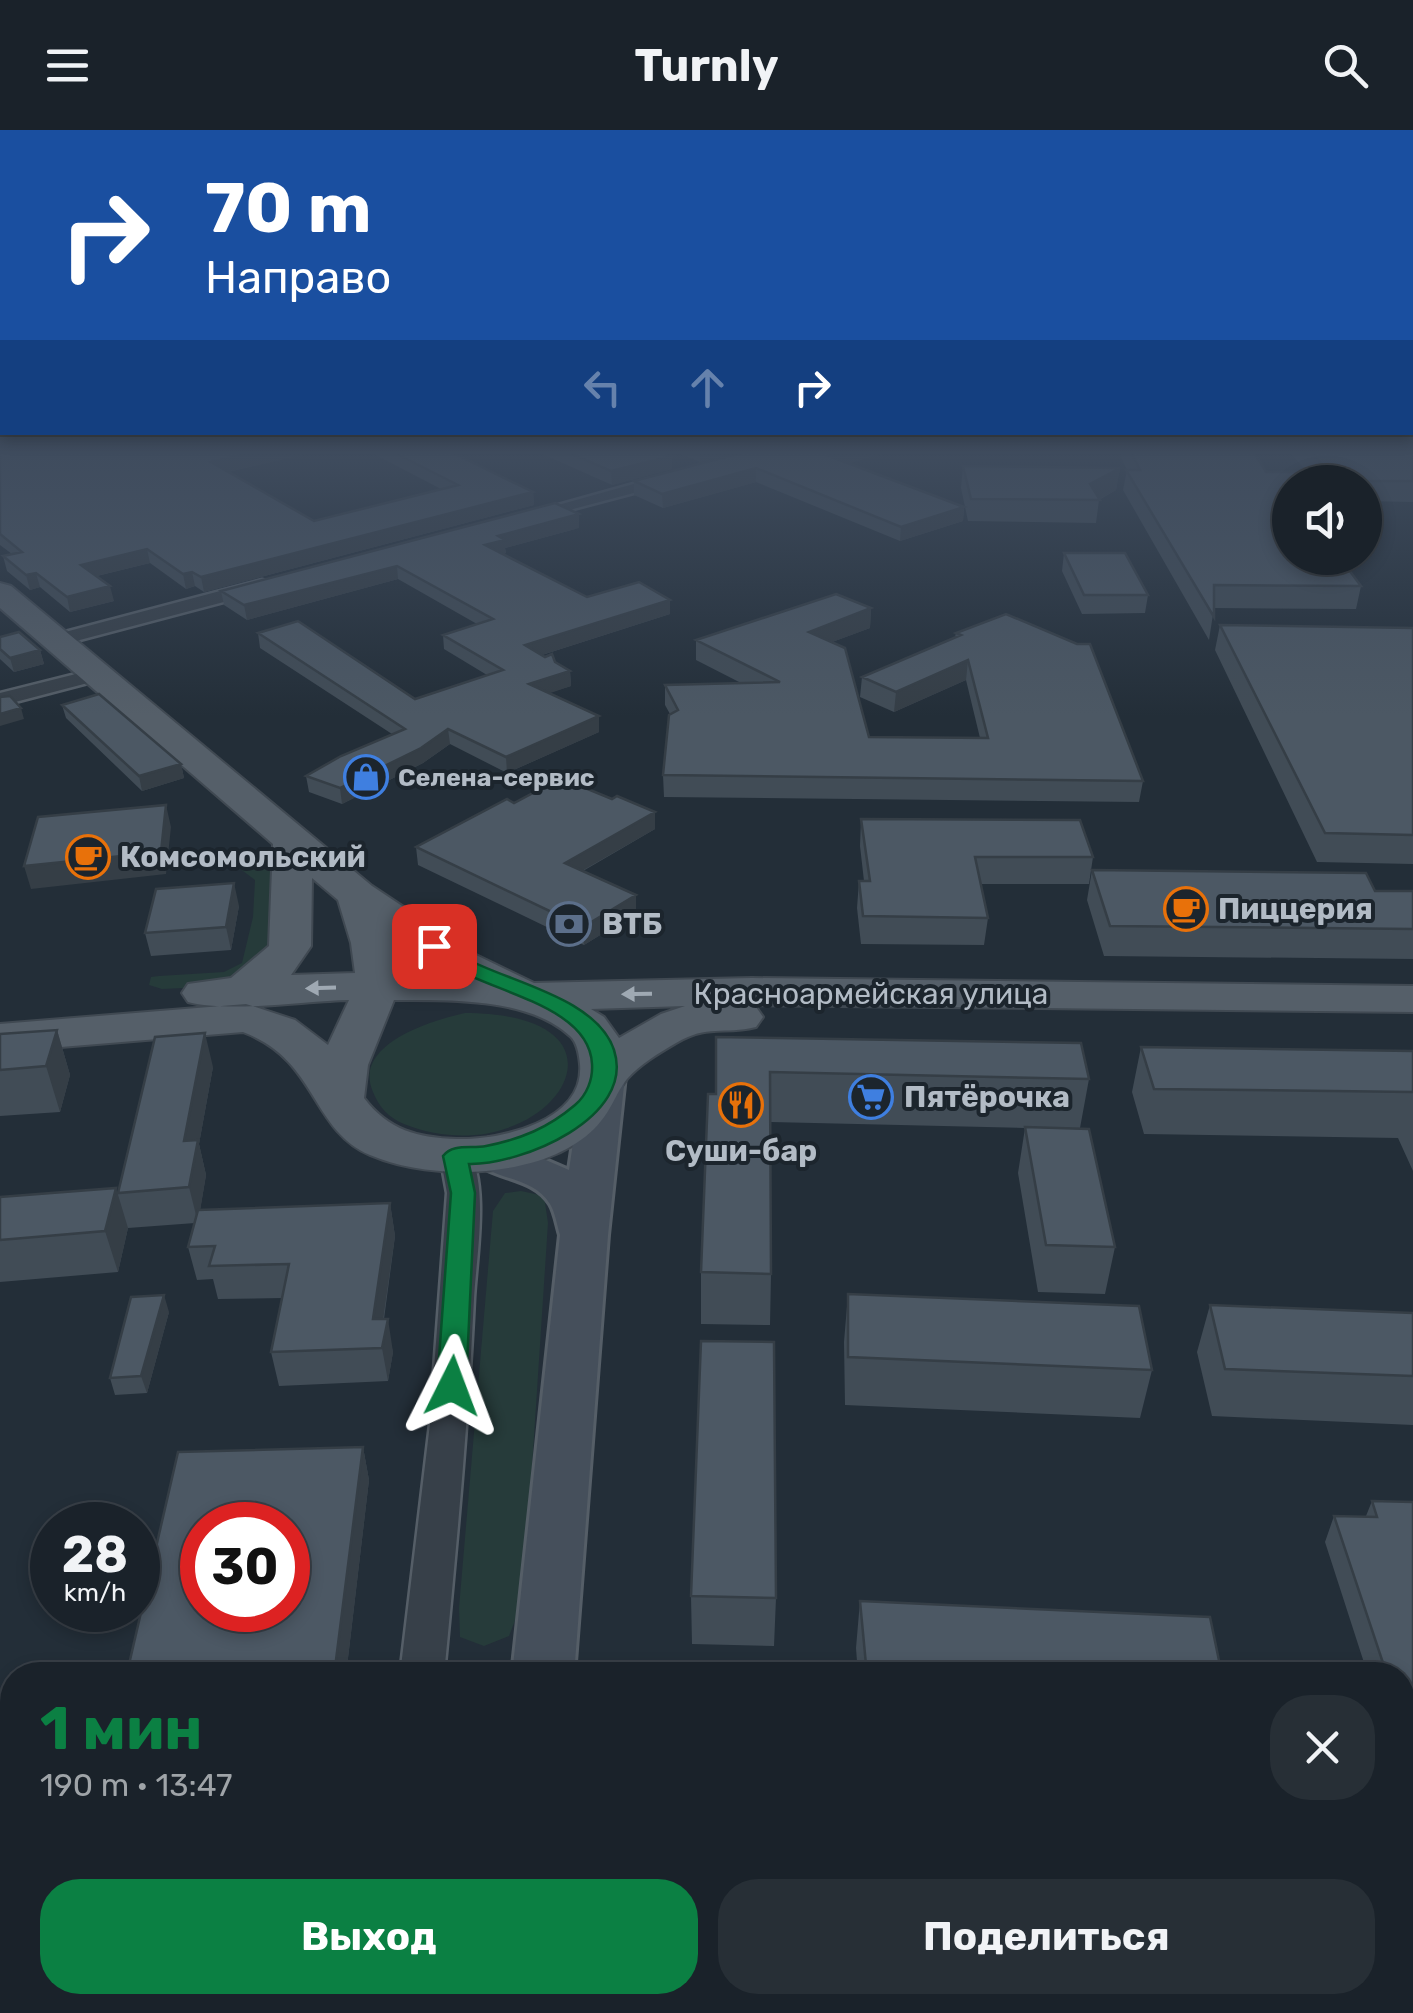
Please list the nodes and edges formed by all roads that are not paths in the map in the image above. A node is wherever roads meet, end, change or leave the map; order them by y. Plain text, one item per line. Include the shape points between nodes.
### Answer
1 (290, 579) edge
2 (2, 596) edge
3 (57, 640) junction
4 (96, 675) junction
5 (0, 700) edge
6 (293, 844) junction
7 (356, 895) junction
8 (376, 986) junction
9 (508, 994) junction
10 (1413, 999) edge
11 (244, 1004) junction
12 (0, 1007) edge
13 (1413, 1026) edge
14 (0, 1038) edge
15 (350, 1047) junction
16 (604, 1076) junction
17 (340, 1100) junction
18 (472, 1154) junction
19 (584, 1235) junction
20 (423, 1662) edge
21 (544, 1662) edge

1 - 3 street
2 - 3 main road, Красноармейская улица
3 - 4 main road, Красноармейская улица
4 - 5 street
4 - 6 main road, Красноармейская улица
6 - 7 main road, Красноармейская улица
6 - 11 main road via 290,946
7 - 8 main road via 378,967
7 - 9 main road, Красноармейская улица
8 - 9 main road
8 -> 11 main road
8 - 15 main road
10 -> 9 main road, Красноармейская улица
9 - 15 main road via 447,996 408,1007
9 - 16 main road via 562,1008 588,1026 603,1050
11 - 12 main road
11 - 14 main road
11 - 17 main road via 307,1050
13 - 16 main road, Красноармейская улица via 699,1016 647,1041
15 - 17 main road via 338,1073
16 - 18 main road via 591,1104 562,1128 523,1146
16 - 19 main road
17 - 18 main road via 357,1125 388,1144 430,1155
18 - 19 main road via 546,1175 570,1194
18 - 20 street via 463,1193
19 - 21 main road

